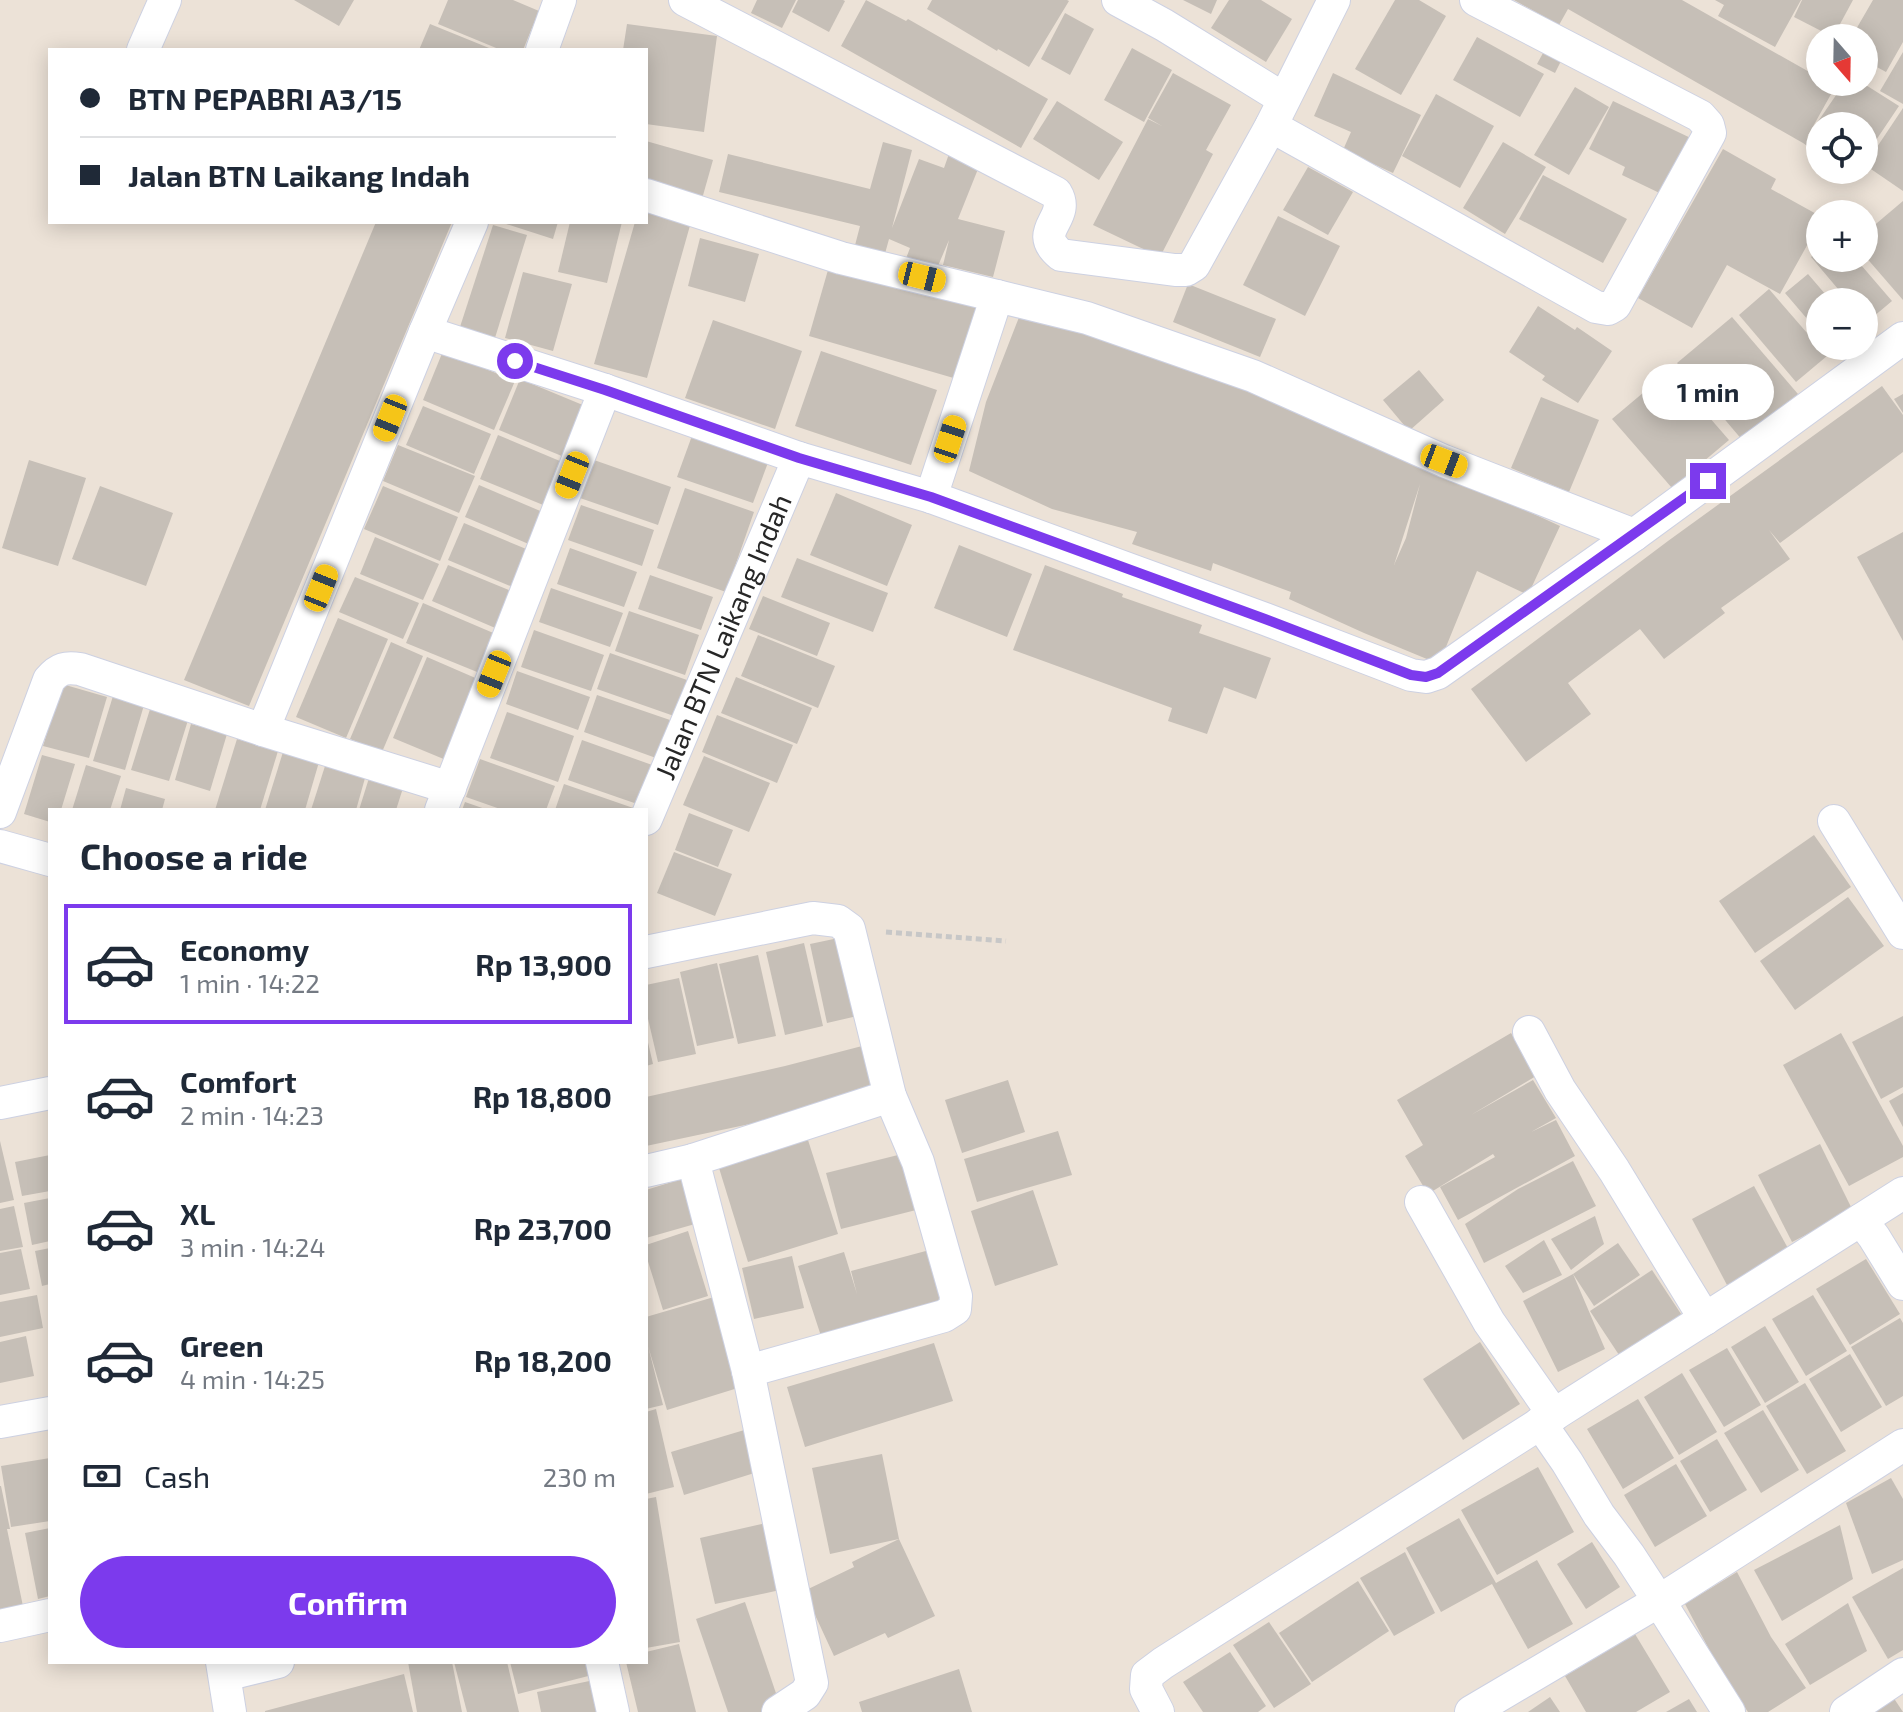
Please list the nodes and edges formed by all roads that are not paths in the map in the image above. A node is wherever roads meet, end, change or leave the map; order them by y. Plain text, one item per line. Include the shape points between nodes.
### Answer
1 (165, 0) edge
2 (560, 0) edge
3 (685, 0) edge
4 (1118, 0) edge
5 (1334, 0) edge
6 (1476, 0) edge
7 (144, 48) edge
8 (543, 48) edge
9 (1277, 113) junction
10 (648, 196) edge
11 (471, 224) edge
12 (997, 296) junction
13 (425, 332) junction
14 (1903, 338) edge
15 (605, 390) junction
16 (799, 458) junction
17 (931, 497) junction
18 (1634, 535) junction
19 (263, 730) junction
20 (445, 799) edge
21 (0, 812) edge
22 (648, 814) edge
23 (1834, 821) dead end
24 (0, 846) edge
25 (48, 859) edge
26 (1903, 933) edge
27 (648, 952) edge
28 (1529, 1032) dead end
29 (48, 1093) edge
30 (890, 1096) junction
31 (0, 1103) edge
32 (693, 1160) junction
33 (648, 1171) edge
34 (1903, 1193) edge
35 (1421, 1202) dead end
36 (1861, 1220) junction
37 (1903, 1284) edge
38 (1705, 1319) junction
39 (748, 1371) junction
40 (48, 1413) edge
41 (1547, 1419) junction
42 (0, 1422) edge
43 (1903, 1445) edge
44 (1659, 1601) junction
45 (48, 1615) edge
46 (0, 1626) edge
47 (263, 1664) edge
48 (602, 1664) edge
49 (224, 1669) edge
50 (1903, 1674) edge
51 (230, 1712) edge
52 (613, 1712) edge
53 (778, 1712) edge
54 (1158, 1712) edge
55 (1471, 1712) edge
56 (1729, 1712) edge
57 (1846, 1712) edge

1 - 7 street
2 - 8 street
3 - 9 street via 1056,193 1061,209 1049,231 1051,245 1061,255 1175,270 1194,265
4 - 9 street via 1164,25
5 - 9 street
6 - 9 street via 1700,116 1708,125 1710,133 1615,305 1608,309 1596,307
10 - 12 street via 841,258
11 - 13 street
12 - 17 street
12 - 18 street via 1087,318 1253,376 1444,461
13 - 15 street
13 - 19 street
14 - 18 street, Jalan BTN Laikang Indah
15 - 16 street
15 - 20 street
16 - 17 street, Jalan BTN Laikang Indah
16 - 22 street, Jalan BTN Laikang Indah
17 - 18 street, Jalan BTN Laikang Indah via 1426,677
19 - 20 street
19 - 21 street via 80,669 57,670
23 - 26 street
24 - 25 street
27 - 30 street via 813,918 838,921 849,929
28 - 38 street
29 - 31 street
30 - 32 street
30 - 39 street via 918,1162 956,1296 955,1309
32 - 33 street
32 - 39 street
34 - 36 street
35 - 41 street
36 - 37 street
36 - 38 street
38 - 41 street
39 - 53 street via 812,1683
40 - 42 street
41 - 44 street via 1599,1515
41 - 54 street via 1147,1675 1146,1689
43 - 44 street
44 - 55 street
44 - 56 street
45 - 46 street
47 - 49 street
48 - 52 street
49 - 51 street
50 - 57 street

